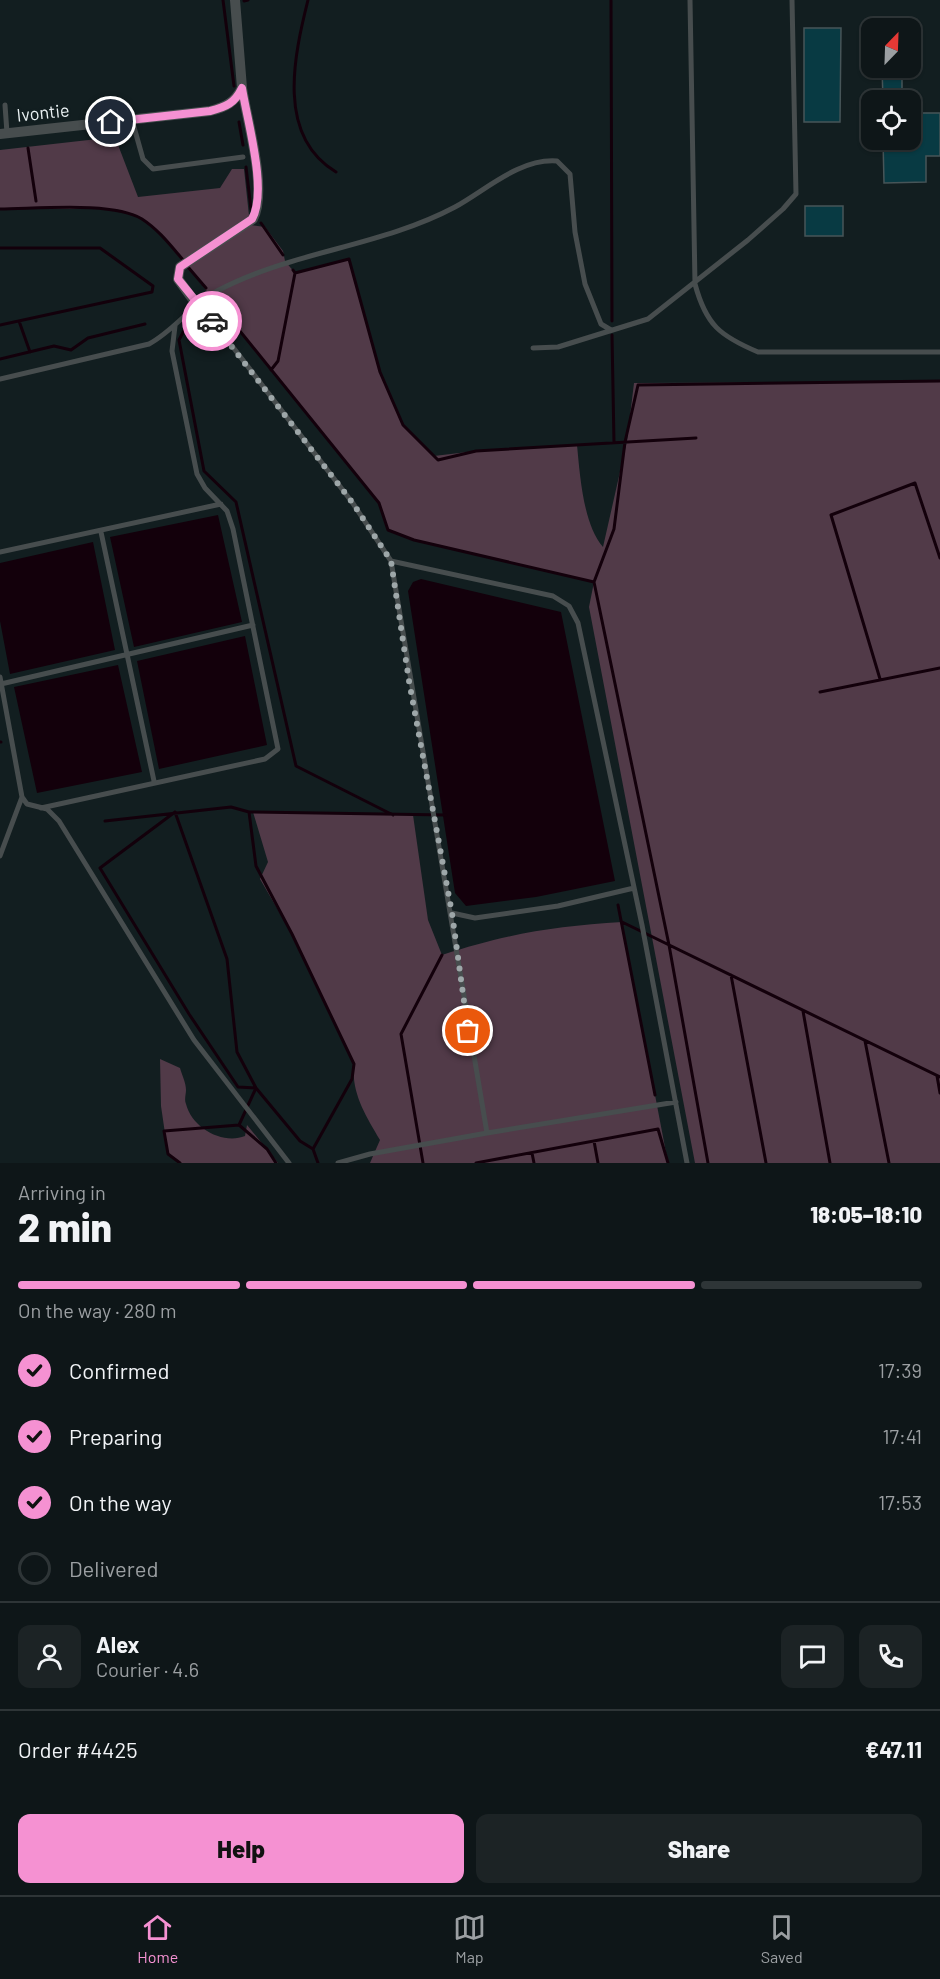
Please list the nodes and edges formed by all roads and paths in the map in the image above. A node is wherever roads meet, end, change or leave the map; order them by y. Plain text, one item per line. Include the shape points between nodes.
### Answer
1 (235, 0) edge
2 (690, 0) edge
3 (792, 0) edge
4 (242, 88) junction
5 (5, 105) dead end
6 (132, 120) junction
7 (3, 133) edge
8 (243, 157) dead end
9 (695, 284) junction
10 (198, 304) junction
11 (175, 326) junction
12 (610, 330) junction
13 (533, 348) dead end
14 (940, 352) edge
15 (0, 379) edge
16 (221, 504) junction
17 (101, 532) junction
18 (0, 552) edge
19 (391, 561) junction
20 (254, 626) junction
21 (127, 655) junction
22 (1, 681) edge
23 (154, 781) junction
24 (22, 797) junction
25 (41, 808) junction
26 (0, 856) edge
27 (634, 888) junction
28 (452, 913) junction
29 (676, 1102) junction
30 (487, 1133) junction
31 (289, 1163) edge
32 (338, 1163) edge
33 (687, 1163) edge

1 - 4 street
2 - 9 lane
3 - 9 lane via 796,194
4 - 6 street, Ivontie via 236,100 224,107
4 - 10 street via 256,168 257,210 252,219 180,267 178,279
5 - 7 lane
6 - 7 street, Ivontie
6 - 8 lane via 143,159 153,169
9 - 12 lane via 648,320
9 - 14 lane via 714,327 758,352
10 - 11 lane
10 - 12 lane via 219,290 268,269 395,234 453,208 515,171 545,160 557,161 570,174 580,265 596,315
10 - 19 lane via 352,502
11 - 15 lane via 149,344
11 - 16 lane via 172,351 194,461 205,488
12 - 13 lane via 558,347
16 - 17 lane
16 - 20 lane via 233,529
17 - 18 lane
17 - 21 lane
19 - 27 lane via 553,596 569,606 581,635
19 - 28 lane
20 - 21 lane
20 - 23 lane via 278,742 275,754
21 - 22 lane
21 - 23 lane
22 - 24 lane
23 - 25 lane
24 - 25 lane via 27,804
24 - 26 lane
25 - 31 lane via 59,821 194,1040
27 - 28 lane via 558,906 475,918
27 - 29 lane
28 - 30 lane
29 - 30 lane
29 - 33 lane
30 - 32 lane

